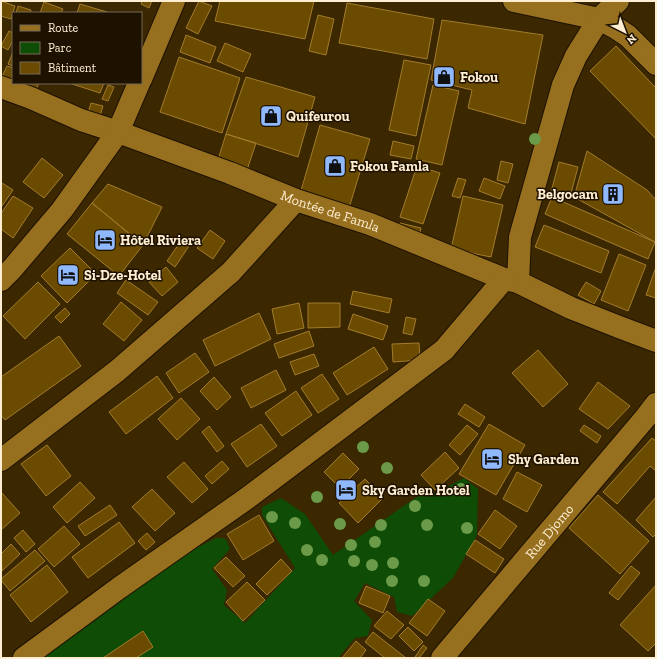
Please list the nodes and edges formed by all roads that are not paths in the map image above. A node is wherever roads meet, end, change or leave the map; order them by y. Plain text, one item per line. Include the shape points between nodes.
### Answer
1 (174, 1) edge
2 (514, 1) edge
3 (618, 1) edge
4 (600, 19) junction
5 (656, 64) edge
6 (142, 77) edge
7 (139, 84) edge
8 (1, 87) edge
9 (118, 132) junction
10 (296, 200) junction
11 (1, 280) edge
12 (511, 280) junction
13 (656, 341) edge
14 (656, 404) edge
15 (1, 460) edge
16 (24, 658) edge
17 (442, 658) edge

1 - 6 street
2 - 4 street
3 - 4 street
4 - 5 street via 628,36
4 - 12 street via 576,56 563,85 520,237
7 - 9 street
8 - 9 street, Montée de Famla via 81,120
9 - 10 street, Montée de Famla
9 - 11 street via 62,210
10 - 12 street, Montée de Famla via 370,224
10 - 15 street via 231,272 116,371
12 - 13 street, Montée de Famla via 571,308
12 - 16 street via 444,350 246,499
14 - 17 street, Rue Djomo

